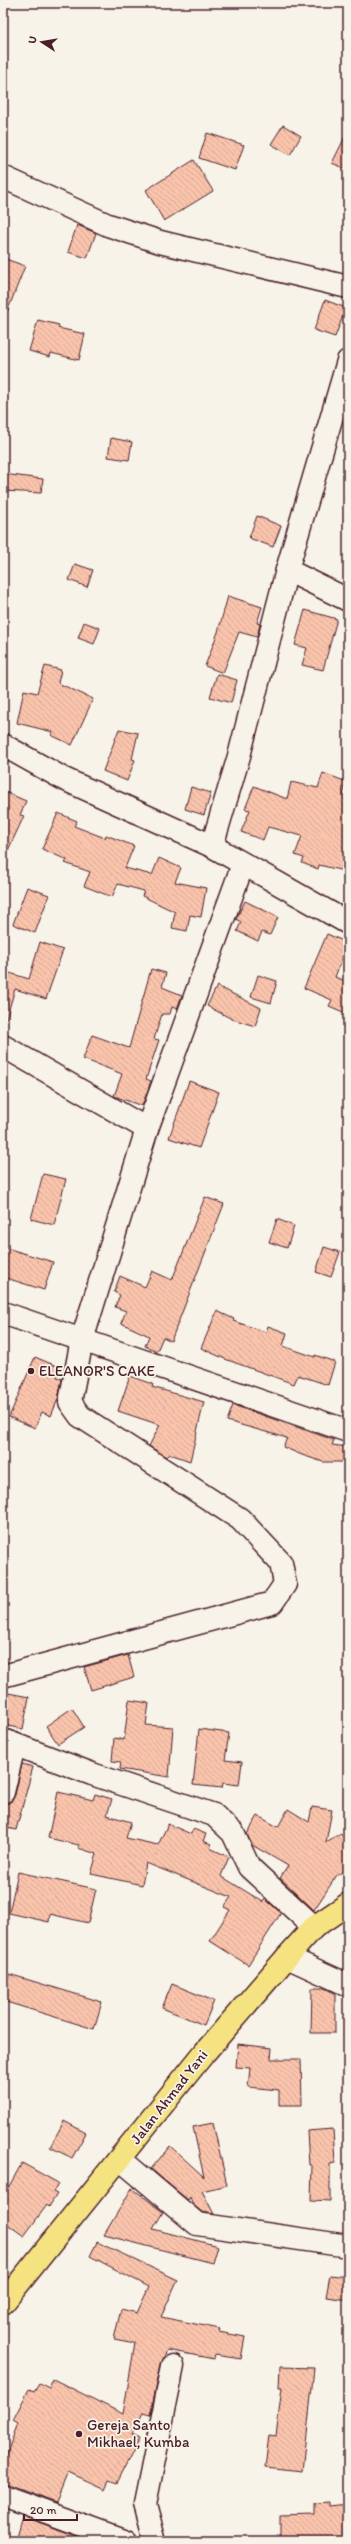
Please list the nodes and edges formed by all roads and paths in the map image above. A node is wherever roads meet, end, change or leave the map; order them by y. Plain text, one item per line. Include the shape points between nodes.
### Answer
1 (3, 176) edge
2 (348, 287) edge
3 (348, 361) edge
4 (287, 570) junction
5 (348, 600) edge
6 (3, 745) edge
7 (212, 846) junction
8 (243, 864) junction
9 (348, 922) edge
10 (3, 1046) edge
11 (147, 1129) junction
12 (3, 1313) edge
13 (82, 1340) junction
14 (348, 1431) edge
15 (3, 1676) edge
16 (9, 1743) edge
17 (3, 1792) edge
18 (348, 1904) edge
19 (314, 1927) junction
20 (286, 1957) junction
21 (348, 1985) edge
22 (120, 2159) junction
23 (348, 2246) edge
24 (3, 2303) edge
25 (173, 2366) dead end
26 (3, 2496) edge
27 (126, 2541) edge
28 (155, 2541) edge

1 - 2 street via 108,225 160,242
3 - 4 street
4 - 5 street
4 - 7 street via 239,756
6 - 7 street via 64,779
7 - 8 street
8 - 9 street
8 - 11 street
10 - 11 street
11 - 13 street
12 - 13 street
13 - 14 street
13 - 15 street via 70,1402 80,1416 240,1519 281,1563 285,1584 272,1603
16 - 17 street
16 - 19 street via 214,1815 233,1833 249,1867
18 - 19 highway, Jalan Ahmad Yani
19 - 20 highway, Jalan Ahmad Yani
20 - 21 street
20 - 22 highway, Jalan Ahmad Yani via 205,2052
22 - 23 street via 197,2224
22 - 24 highway, Jalan Ahmad Yani
25 - 28 street via 145,2504
26 - 27 street

